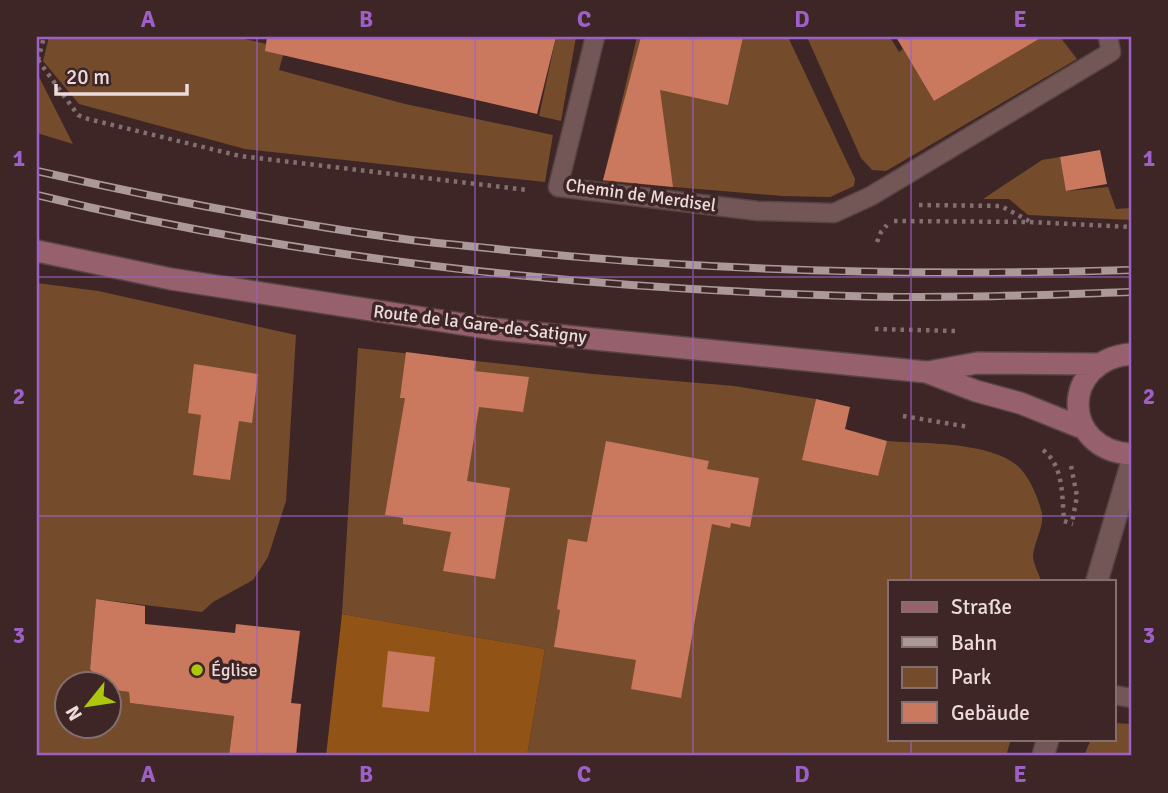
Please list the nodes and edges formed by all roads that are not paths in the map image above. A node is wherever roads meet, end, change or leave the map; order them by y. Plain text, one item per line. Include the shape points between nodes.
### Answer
1 (594, 37) edge
2 (1108, 37) edge
3 (37, 251) edge
4 (1131, 354) edge
5 (1097, 364) junction
6 (926, 372) junction
7 (1085, 429) junction
8 (1131, 454) edge
9 (1131, 465) edge
10 (1097, 580) edge

1 - 2 lane, Chemin de Merdisel via 558,187 758,211 834,213 871,196 1111,52
3 - 6 street, Route de la Gare-de-Satigny via 183,281 494,328
4 - 5 street, Route de la Gare-de-Satigny via 1114,355
5 - 6 street, Route de la Gare-de-Satigny via 977,363
5 - 7 street via 1084,380 1078,399
6 - 7 street, Route de la Gare-de-Satigny
7 - 8 street, Route de la Gare-de-Satigny via 1114,453
9 - 10 street

